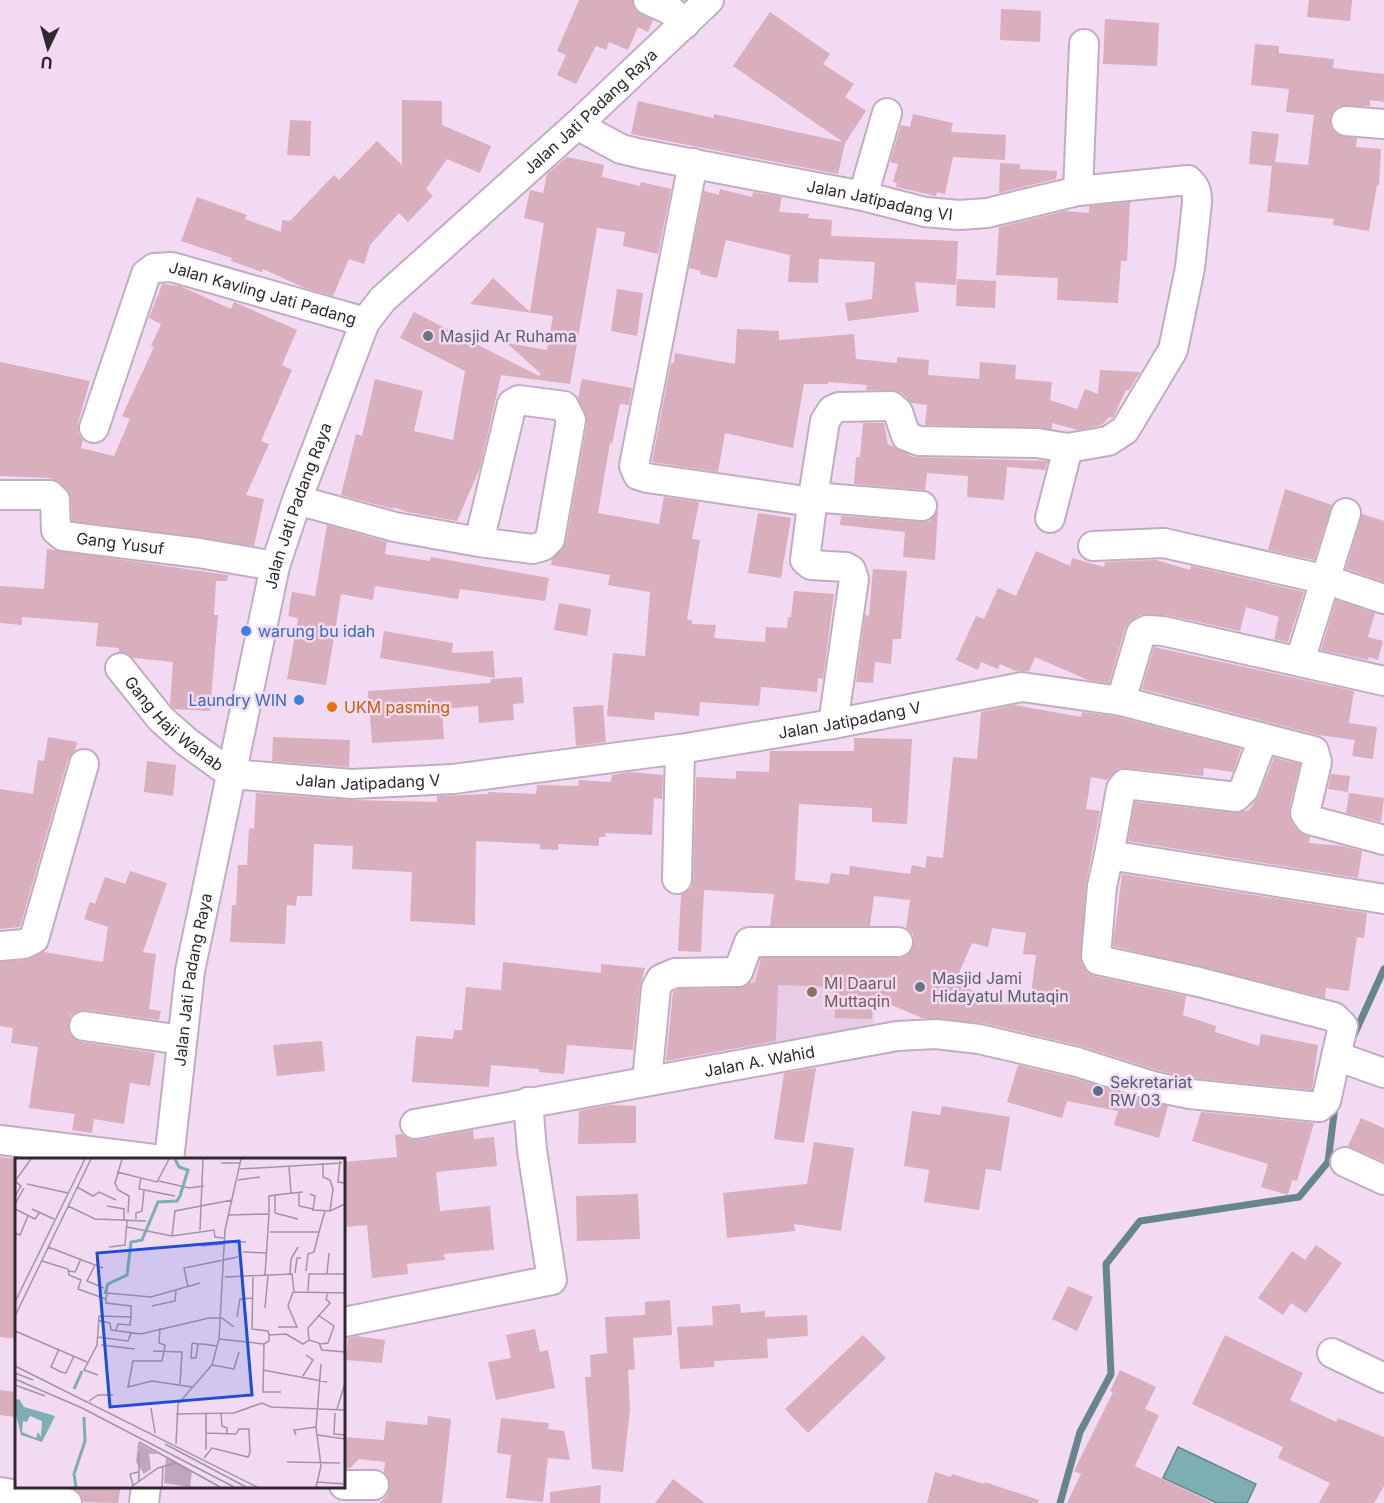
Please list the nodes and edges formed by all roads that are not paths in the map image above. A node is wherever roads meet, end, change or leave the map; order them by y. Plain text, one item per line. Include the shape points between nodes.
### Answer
1 (648, 0) edge
2 (709, 0) edge
3 (685, 24) junction
4 (1084, 44) dead end
5 (887, 113) dead end
6 (1346, 121) dead end
7 (1384, 124) edge
8 (577, 125) junction
9 (693, 163) junction
10 (1078, 191) junction
11 (863, 196) junction
12 (365, 322) junction
13 (94, 428) dead end
14 (1068, 447) junction
15 (0, 495) edge
16 (812, 499) junction
17 (297, 501) junction
18 (922, 506) dead end
19 (1346, 513) dead end
20 (1050, 518) dead end
21 (479, 542) junction
22 (1093, 546) dead end
23 (275, 566) junction
24 (1327, 580) junction
25 (1384, 599) edge
26 (1300, 661) junction
27 (120, 668) dead end
28 (1384, 681) edge
29 (1121, 701) junction
30 (833, 724) junction
31 (1263, 739) junction
32 (680, 749) junction
33 (84, 764) dead end
34 (231, 774) junction
35 (1384, 840) edge
36 (1109, 855) junction
37 (677, 879) dead end
38 (1384, 899) edge
39 (898, 942) dead end
40 (0, 946) edge
41 (84, 1026) dead end
42 (182, 1040) junction
43 (1356, 1062) edge
44 (647, 1081) junction
45 (528, 1102) junction
46 (415, 1124) dead end
47 (0, 1140) edge
48 (146, 1158) edge
49 (169, 1158) edge
50 (1345, 1162) dead end
51 (1384, 1180) edge
52 (345, 1322) edge
53 (1332, 1353) dead end
54 (1384, 1378) edge
55 (345, 1485) edge
56 (374, 1485) dead end
57 (146, 1488) edge
58 (0, 1492) edge
59 (67, 1503) edge
60 (144, 1503) edge

1 - 3 street via 669,10
2 - 3 street, Jalan Jati Padang Raya
3 - 8 street, Jalan Jati Padang Raya
4 - 10 street
5 - 11 street
6 - 7 street
8 - 9 street, Jalan Jatipadang VI via 621,149
8 - 12 street, Jalan Jati Padang Raya via 390,292
9 - 11 street, Jalan Jatipadang VI
9 - 16 street via 634,466 638,475 647,478
10 - 11 street, Jalan Jatipadang VI via 959,216 925,212
10 - 14 street, Jalan Jatipadang VI via 1188,180 1197,192 1197,201 1190,268 1173,350 1125,430 1108,441
12 - 13 street, Jalan Kavling Jati Padang via 172,267 154,268 146,274
12 - 17 street, Jalan Jati Padang Raya
14 - 16 street via 919,441 906,436 891,406 839,407 825,421
14 - 20 street
15 - 23 street, Gang Yusuf via 50,495 55,500 56,530 63,536
16 - 18 street
16 - 30 street via 805,560 811,565 846,567 854,579
17 - 21 street via 395,527
17 - 23 street, Jalan Jati Padang Raya
19 - 24 street
21 - 21 street via 533,549 550,539 571,420 564,406 519,400 512,404
22 - 24 street via 1164,543
23 - 34 street, Jalan Jati Padang Raya
24 - 25 street
24 - 26 street
26 - 28 street
26 - 29 street via 1147,630 1141,633
27 - 34 street, Gang Haji Wahab via 161,719
29 - 30 street, Jalan Jatipadang V via 1022,687
29 - 31 street, Jalan Jatipadang V
30 - 32 street, Jalan Jatipadang V
31 - 35 street, Jalan Jatipadang V via 1317,755 1305,813 1310,820
31 - 36 street via 1244,789 1236,797 1125,784
32 - 34 street, Jalan Jatipadang V via 442,780 352,784
32 - 37 street
33 - 40 street via 34,939
34 - 42 street, Jalan Jati Padang Raya via 201,914
36 - 38 street
36 - 43 street, Jalan A. Wahid via 1102,886 1098,960 1334,1017 1343,1026
39 - 44 street via 749,942 738,972 665,976 656,988
41 - 42 street
42 - 49 street, Jalan Jati Padang Raya
43 - 44 street, Jalan A. Wahid via 1326,1101 1314,1108 1156,1088 1023,1047 936,1034 897,1036
44 - 45 street, Jalan A. Wahid
45 - 46 street, Jalan A. Wahid
45 - 52 street via 552,1280
47 - 48 street
50 - 51 street
53 - 54 street
55 - 56 street
57 - 60 street
58 - 59 street

